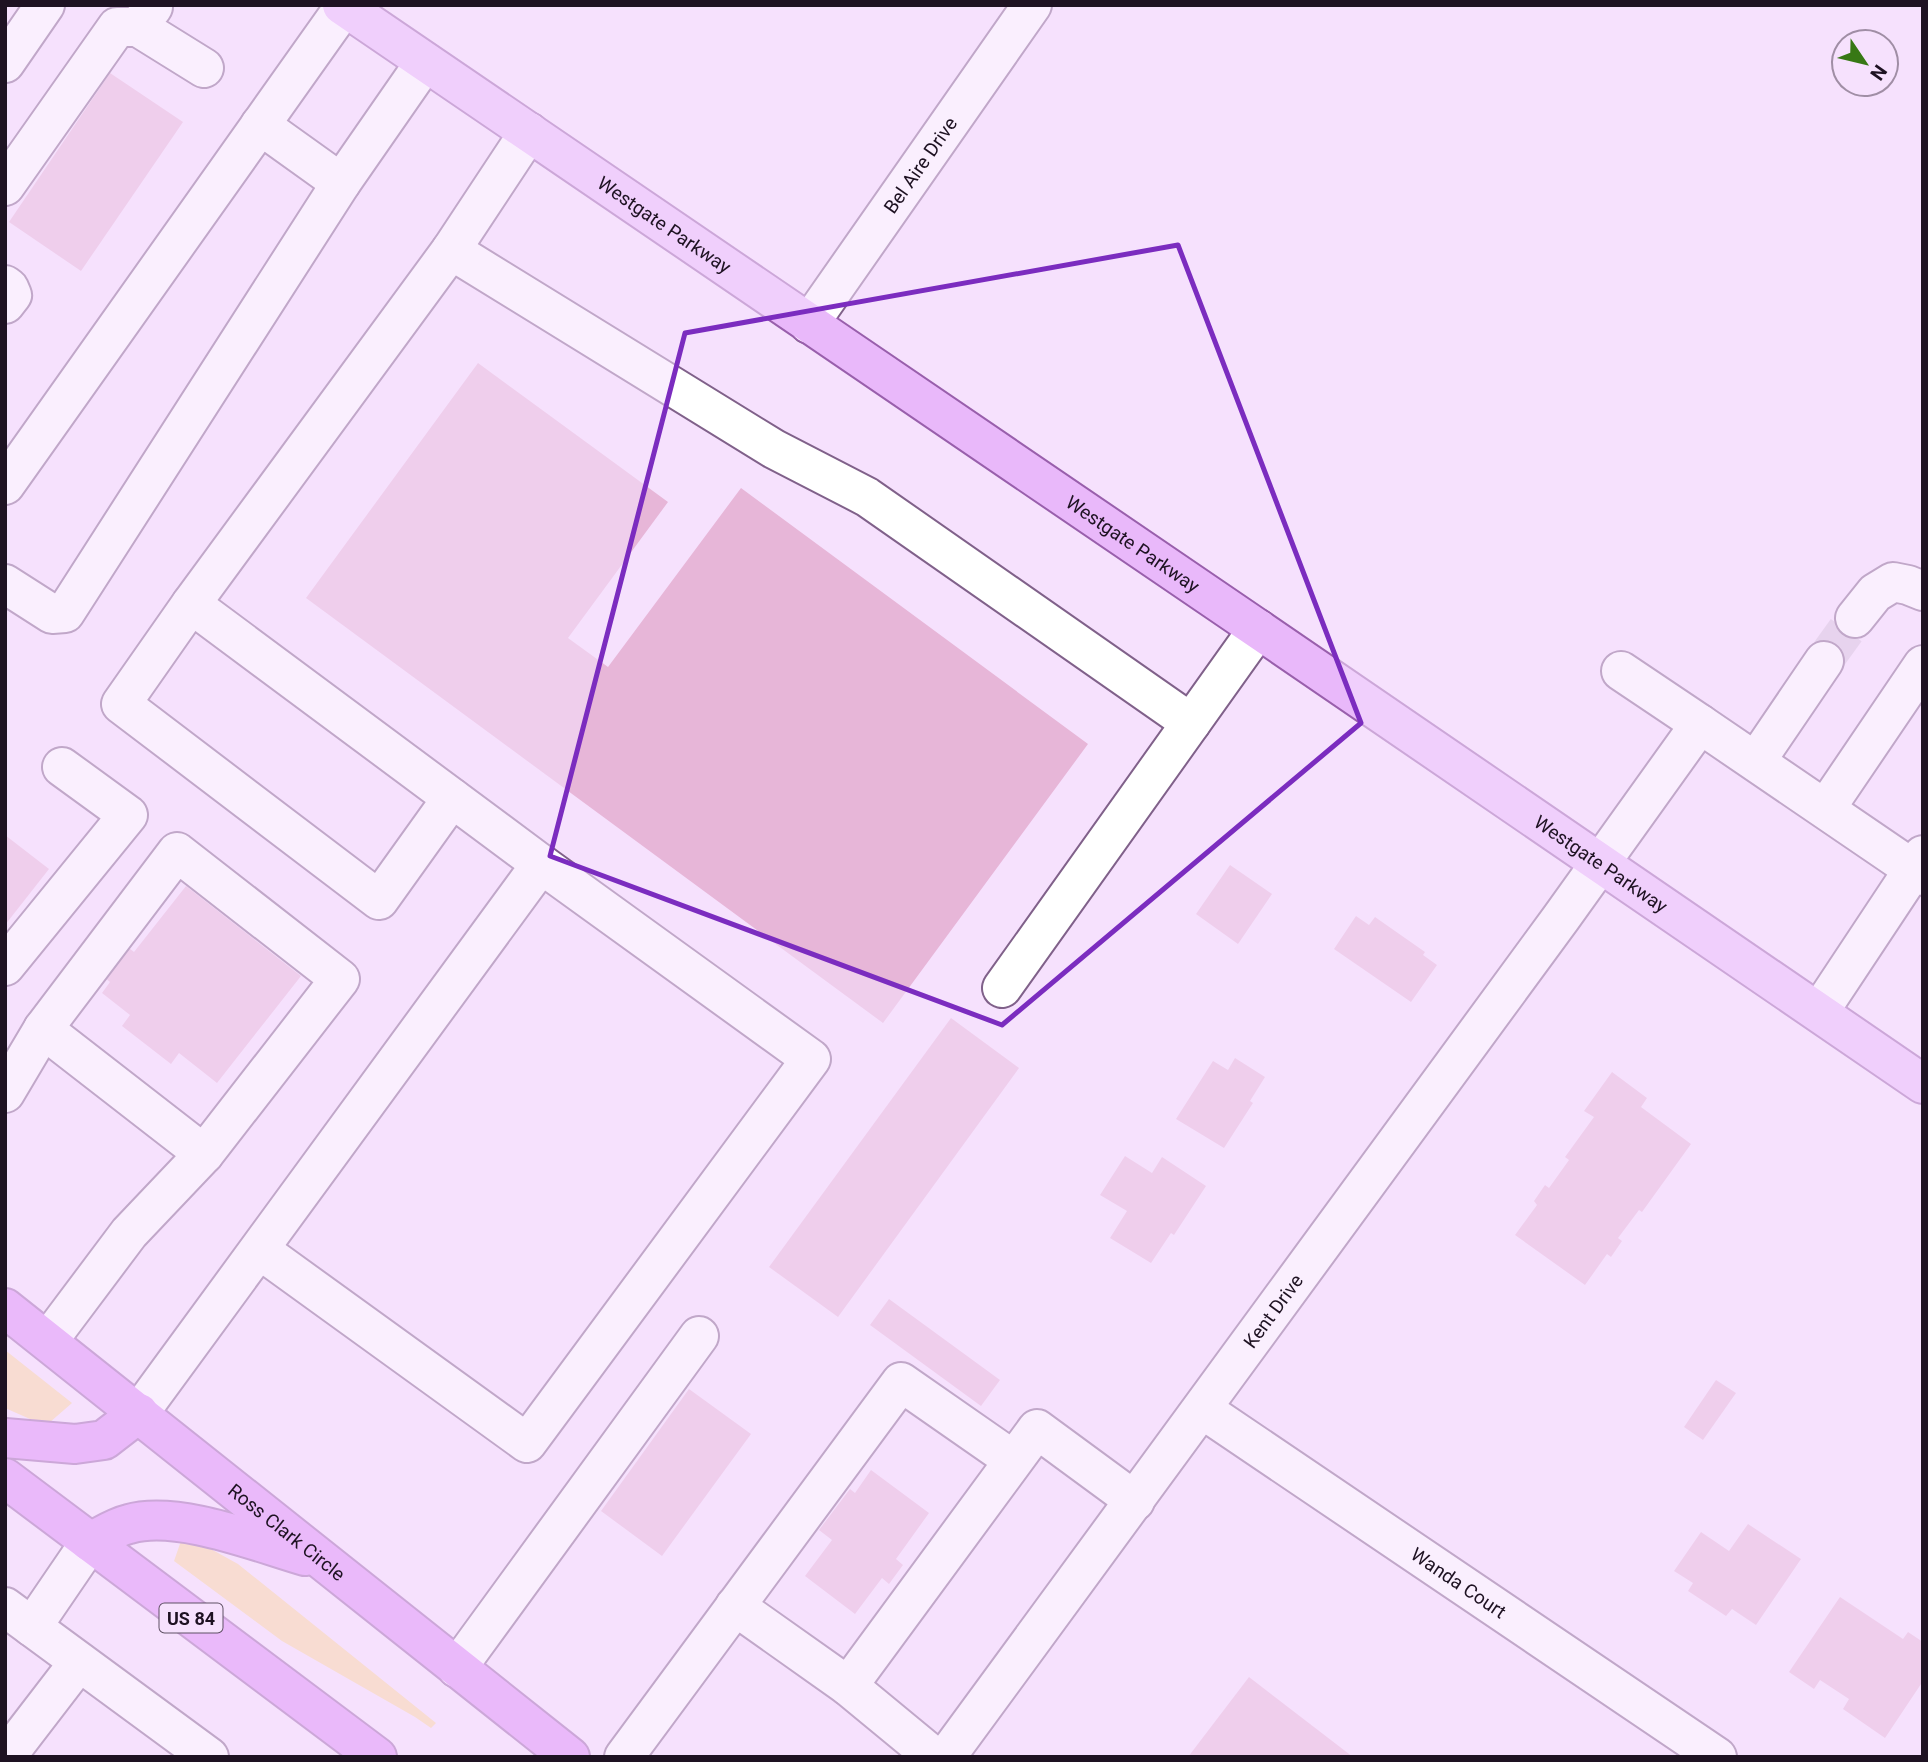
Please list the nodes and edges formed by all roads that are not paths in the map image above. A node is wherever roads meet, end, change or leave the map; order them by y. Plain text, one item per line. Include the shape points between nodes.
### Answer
1 (45, 5) edge
2 (1032, 5) edge
3 (343, 6) edge
4 (146, 16) edge
5 (425, 62) junction
6 (5, 63) edge
7 (204, 68) dead end
8 (260, 125) junction
9 (529, 132) junction
10 (341, 183) junction
11 (5, 186) edge
12 (451, 250) junction
13 (5, 285) edge
14 (5, 304) edge
15 (809, 324) junction
16 (5, 485) edge
17 (5, 584) edge
18 (1923, 591) edge
19 (191, 604) junction
20 (1855, 618) tunnel mouth
21 (1258, 629) junction
22 (1824, 661) tunnel mouth
23 (1923, 665) edge
24 (1621, 671) dead end
25 (1191, 723) junction
26 (1700, 723) junction
27 (1756, 761) junction
28 (62, 767) dead end
29 (452, 798) junction
30 (1826, 808) junction
31 (541, 864) junction
32 (1601, 864) junction
33 (1919, 867) edge
34 (5, 967) edge
35 (1002, 988) dead end
36 (1819, 1012) junction
37 (43, 1028) junction
38 (1923, 1084) edge
39 (5, 1093) edge
40 (204, 1154) junction
41 (260, 1250) junction
42 (5, 1308) edge
43 (699, 1336) dead end
44 (48, 1342) junction
45 (1202, 1409) junction
46 (139, 1413) junction
47 (5, 1438) edge
48 (1013, 1460) junction
49 (5, 1478) edge
50 (1135, 1501) junction
51 (90, 1542) junction
52 (324, 1561) junction
53 (735, 1606) junction
54 (19, 1617) edge
55 (79, 1662) junction
56 (457, 1668) junction
57 (848, 1686) junction
58 (6, 1757) edge
59 (209, 1757) edge
60 (377, 1757) edge
61 (570, 1757) edge
62 (624, 1757) edge
63 (934, 1757) edge
64 (946, 1757) edge
65 (1717, 1757) edge

1 - 6 street
2 - 15 street, Bel Aire Drive
3 - 5 main road, Westgate Parkway
3 - 8 street
4 - 7 street
4 - 11 street via 117,27
5 - 9 main road, Westgate Parkway
5 - 10 street
8 - 10 street
8 - 16 street
9 - 12 street
9 - 15 main road, Westgate Parkway
10 - 17 street via 65,613 52,614
12 - 19 street
12 - 25 street via 774,449 867,497
13 - 14 street via 12,295
15 - 21 main road, Westgate Parkway
18 - 20 street via 1893,582 1875,593
19 - 29 street
19 - 29 street via 121,704 379,900
21 - 25 street
21 - 32 main road, Westgate Parkway
22 - 27 street
23 - 30 street
24 - 26 street
25 - 35 street
26 - 27 street
26 - 32 street, Kent Drive
27 - 30 street
28 - 34 street via 128,815
29 - 31 street
30 - 33 street
31 - 41 street
31 - 41 street via 811,1059 527,1443
32 - 36 main road, Westgate Parkway
32 - 45 street, Kent Drive
33 - 36 street
36 - 38 main road, Westgate Parkway
37 - 39 street
37 - 40 street
37 - 40 street via 177,852 340,979
40 - 44 street via 129,1233
41 - 46 street
42 - 44 highway, Ross Clark Circle
43 - 56 street
44 - 46 highway, Ross Clark Circle
45 - 50 street, Kent Drive
45 - 65 street, Wanda Court
46 - 47 highway via 104,1440 75,1444
46 - 52 highway, Ross Clark Circle
48 - 50 street via 1037,1429
48 - 53 street via 901,1382
48 - 57 street
49 - 51 highway, US 84
50 - 64 street, Kent Drive
51 - 52 highway via 129,1524 169,1520
51 - 54 street
51 - 60 highway, US 84
52 - 56 highway, Ross Clark Circle
53 - 57 street
53 - 62 street
54 - 55 street
55 - 58 street
55 - 59 street
56 - 61 highway, Ross Clark Circle
57 - 63 street

